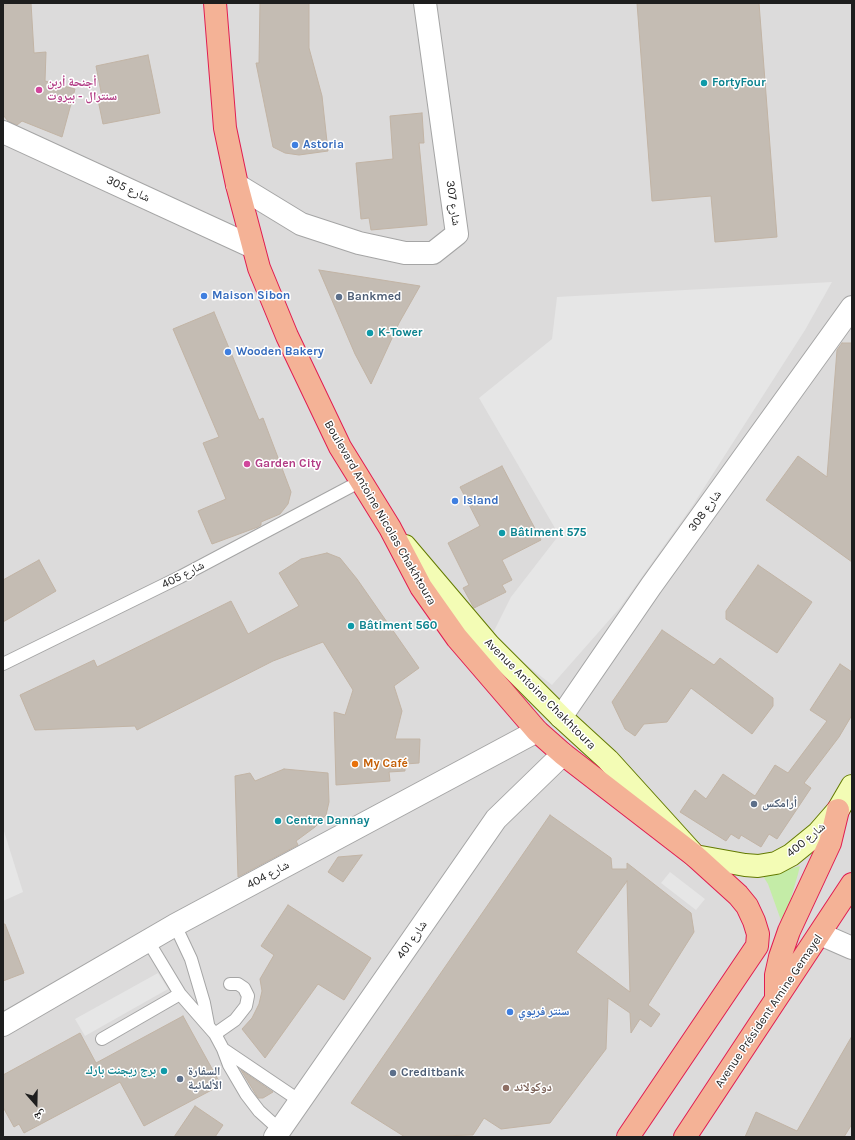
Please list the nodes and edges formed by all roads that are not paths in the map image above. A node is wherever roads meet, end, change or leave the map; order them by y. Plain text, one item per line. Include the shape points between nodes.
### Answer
1 (215, 3) edge
2 (425, 3) edge
3 (3, 132) edge
4 (237, 185) junction
5 (253, 247) junction
6 (852, 307) edge
7 (361, 481) junction
8 (390, 528) junction
9 (3, 664) edge
10 (561, 717) junction
11 (537, 731) junction
12 (563, 754) junction
13 (852, 786) edge
14 (838, 810) junction
15 (695, 856) junction
16 (852, 884) edge
17 (175, 925) junction
18 (820, 934) junction
19 (148, 941) junction
20 (852, 948) edge
21 (230, 984) dead end
22 (180, 994) junction
23 (776, 1000) junction
24 (3, 1025) edge
25 (211, 1029) junction
26 (102, 1039) dead end
27 (223, 1048) junction
28 (300, 1101) junction
29 (277, 1133) edge
30 (628, 1137) edge
31 (685, 1137) edge

1 - 4 highway, Boulevard Antoine Nicolas Chakhtoura via 225,128
2 - 4 street, شارع 307 via 457,234 433,253 405,254 359,243 301,224
3 - 5 street, شارع 305
4 - 5 highway, Boulevard Antoine Nicolas Chakhtoura
5 - 7 highway, Boulevard Antoine Nicolas Chakhtoura via 287,336 340,447
6 - 10 street, شارع 308 via 651,586
7 - 8 highway, Boulevard Antoine Nicolas Chakhtoura
7 - 9 lane, شارع 405 via 180,577
8 - 10 main road, Avenue Antoine Chakhtoura via 489,645
8 - 11 highway, Boulevard Antoine Nicolas Chakhtoura via 421,587 438,613
10 - 15 main road, Avenue Antoine Chakhtoura via 608,760
11 - 12 highway, Boulevard Antoine Nicolas Chakhtoura
11 - 17 street, شارع 404
12 - 15 highway, Boulevard Antoine Nicolas Chakhtoura
12 - 28 street, شارع 401 via 496,819
13 - 14 main road, شارع 400
14 - 15 main road, شارع 400 via 818,832 791,855 776,863 745,865
14 - 23 highway via 830,843 788,931 776,975
15 - 30 highway, Boulevard Antoine Nicolas Chakhtoura via 747,906 758,934 758,946
16 - 18 highway, Avenue Président Amine Gemayel
17 - 19 street, شارع 404
17 - 25 lane via 191,959
18 - 20 street
18 - 23 highway, Avenue Président Amine Gemayel
19 - 22 lane
19 - 24 street, شارع 404
21 - 25 lane via 238,984 244,988 248,996 246,1006 235,1020
22 - 25 lane
22 - 26 lane
23 - 31 highway, Avenue Président Amine Gemayel
25 - 27 lane
27 - 28 lane
27 - 29 lane via 229,1065 246,1094
28 - 29 street, شارع 401

